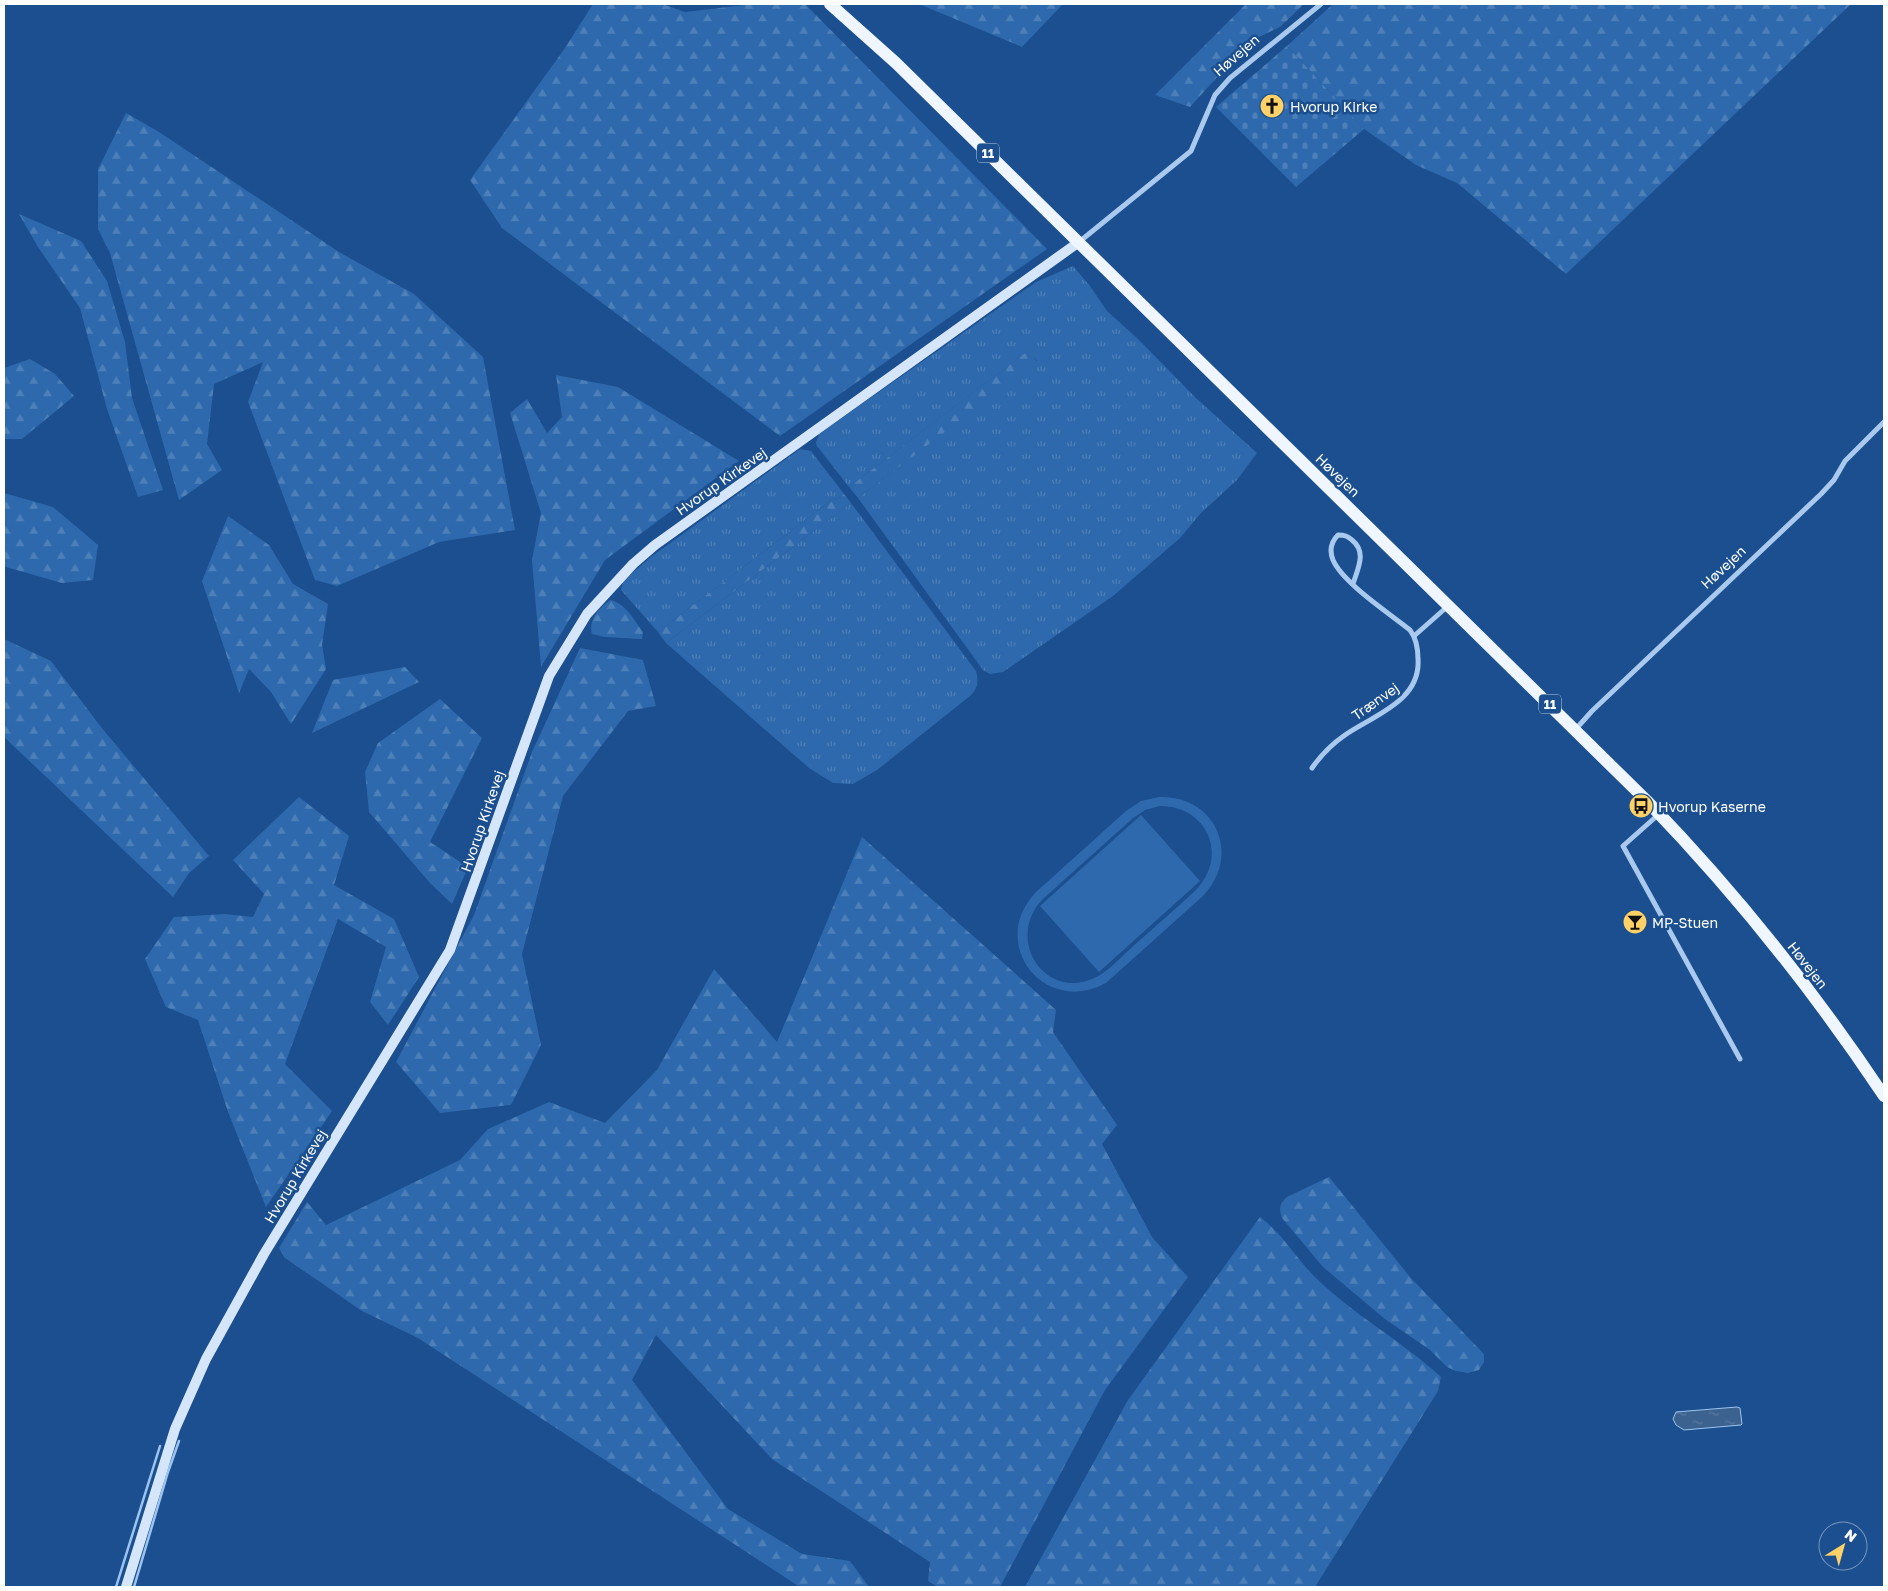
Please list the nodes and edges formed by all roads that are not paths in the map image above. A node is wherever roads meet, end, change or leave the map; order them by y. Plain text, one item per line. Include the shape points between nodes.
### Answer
1 (830, 4) edge
2 (842, 4) edge
3 (1321, 4) edge
4 (896, 63) junction
5 (1079, 242) junction
6 (1884, 422) edge
7 (1353, 584) junction
8 (1449, 605) junction
9 (1414, 636) junction
10 (1576, 730) junction
11 (1312, 768) dead end
12 (1660, 814) junction
13 (1740, 1059) dead end
14 (1884, 1096) edge
15 (126, 1587) edge

1 - 4 main road, Høvejen / 11
2 - 4 main road, Høvejen / 11
3 - 5 street, Høvejen via 1230,78 1215,95 1191,152
4 - 5 main road, Høvejen / 11
5 - 8 main road, Høvejen / 11
5 - 15 street, Hvorup Kirkevej via 663,540 633,564 587,614 544,687 450,950 264,1254 206,1359 175,1429
6 - 10 street, Høvejen via 1845,461 1822,494
7 - 7 street via 1332,559 1331,548 1338,535 1346,535 1361,551
7 - 9 street
8 - 9 street
8 - 10 main road, Høvejen / 11
9 - 11 street, Trænvej via 1419,664 1416,680 1408,693 1344,736 1322,754
10 - 12 main road, Høvejen / 11
12 - 13 street via 1623,846
12 - 14 main road, Høvejen / 11 via 1747,911 1802,979

